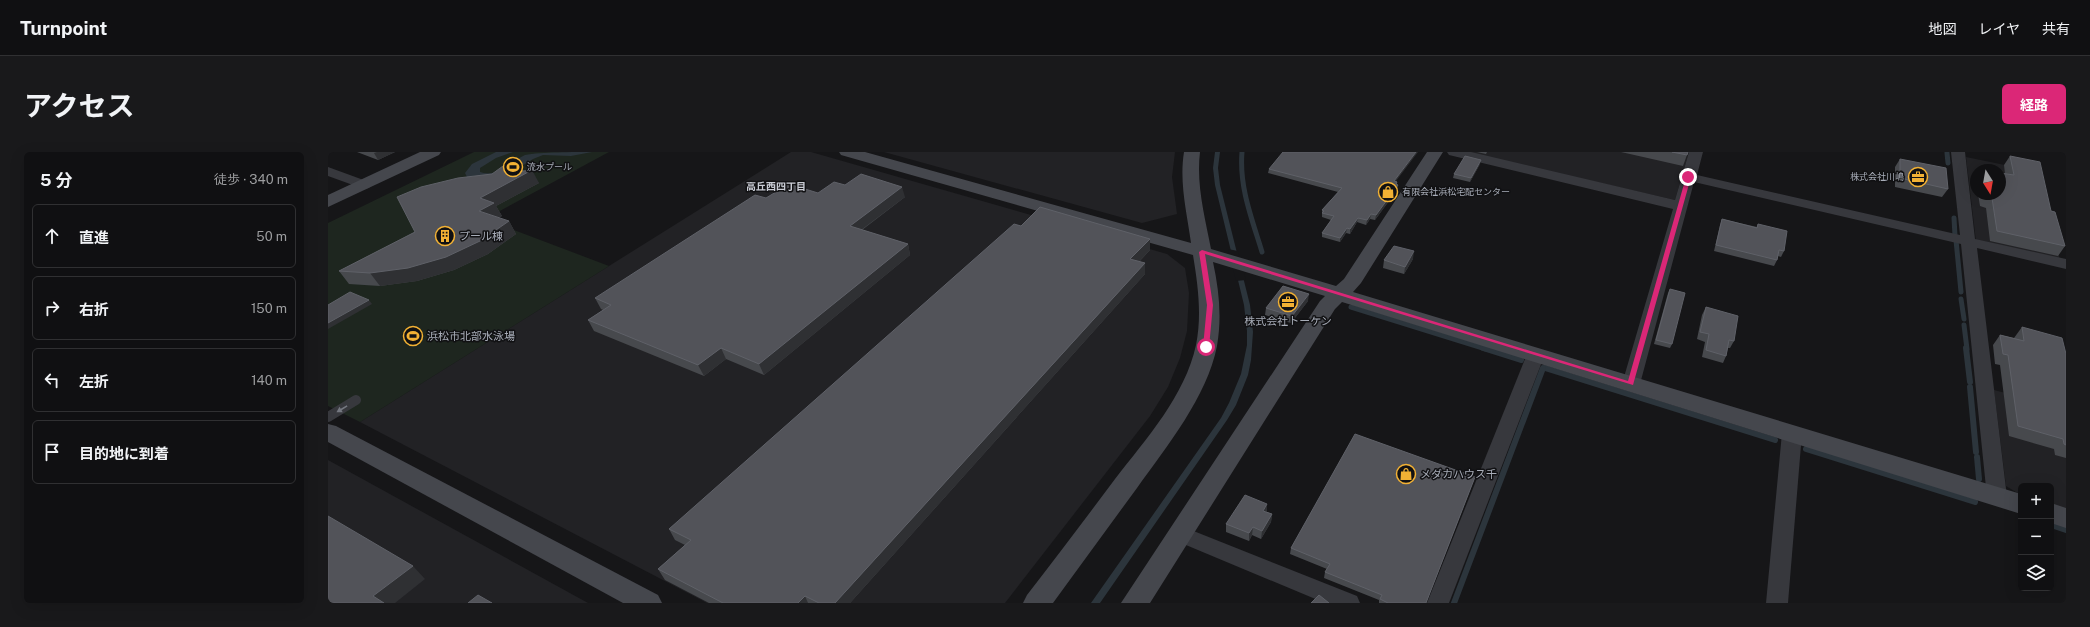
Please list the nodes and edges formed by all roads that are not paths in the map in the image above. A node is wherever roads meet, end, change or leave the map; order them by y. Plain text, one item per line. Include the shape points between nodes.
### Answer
1 (433, 152) edge
2 (848, 152) edge
3 (1192, 152) edge
4 (1435, 152) edge
5 (1454, 152) edge
6 (1696, 152) edge
7 (1958, 152) edge
8 (328, 171) edge
9 (1688, 177) junction
10 (364, 185) junction
11 (328, 202) edge
12 (1680, 206) junction
13 (1968, 241) junction
14 (1212, 255) junction
15 (2066, 264) edge
16 (1339, 294) junction
17 (1536, 354) junction
18 (1631, 384) junction
19 (356, 400) dead end
20 (328, 417) edge
21 (328, 432) edge
22 (1792, 433) junction
23 (1997, 497) junction
24 (2018, 503) edge
25 (2054, 514) edge
26 (2066, 518) edge
27 (1181, 534) junction
28 (648, 603) edge
29 (1037, 603) edge
30 (1135, 603) edge
31 (1349, 603) edge
32 (1438, 603) edge
33 (1777, 603) edge

1 - 10 street
2 - 14 street
3 - 14 street via 1190,177
4 - 16 street via 1351,283
5 - 12 street
6 - 9 street
7 - 13 street
8 - 10 street
9 - 12 street
9 - 13 street
10 - 11 street
12 - 18 street
13 - 15 street
13 - 23 street
14 - 16 street
14 - 29 street via 1210,319 1204,354 1192,387 1171,423
16 - 17 street
16 - 27 street via 1328,305
17 - 18 street
17 - 32 street
18 - 22 street
19 -> 20 lane
21 - 28 street
22 - 23 street
22 - 33 street
23 - 24 street
25 - 26 street
27 - 30 street
27 - 31 street

